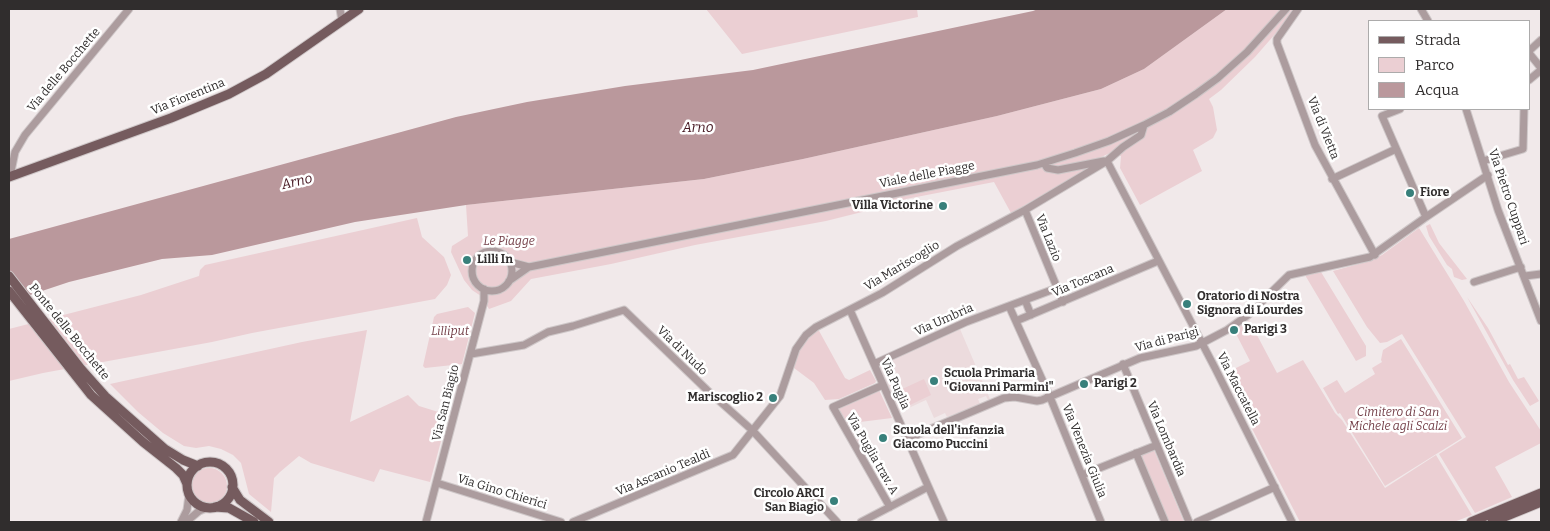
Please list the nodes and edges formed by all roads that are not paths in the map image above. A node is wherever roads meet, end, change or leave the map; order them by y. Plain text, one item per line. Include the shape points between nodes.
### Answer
1 (129, 9) edge
2 (340, 9) edge
3 (356, 9) edge
4 (1286, 9) edge
5 (1298, 9) edge
6 (1431, 9) edge
7 (1422, 11) edge
8 (342, 21) junction
9 (1541, 40) edge
10 (1530, 51) edge
11 (1530, 53) edge
12 (1541, 69) edge
13 (1530, 79) edge
14 (1397, 110) edge
15 (1466, 110) edge
16 (1524, 110) edge
17 (1144, 125) junction
18 (1396, 150) junction
19 (1107, 161) junction
20 (1484, 162) junction
21 (1044, 163) junction
22 (10, 176) edge
23 (1488, 176) junction
24 (1332, 179) junction
25 (1025, 210) junction
26 (1426, 216) junction
27 (1374, 255) junction
28 (1158, 261) junction
29 (510, 262) junction
30 (529, 267) junction
31 (1521, 267) junction
32 (1541, 274) edge
33 (9, 276) edge
34 (1525, 276) junction
35 (509, 282) junction
36 (1474, 282) dead end
37 (1056, 288) junction
38 (484, 289) junction
39 (9, 291) edge
40 (1025, 300) junction
41 (1063, 302) junction
42 (1009, 306) junction
43 (850, 310) junction
44 (1031, 315) junction
45 (1016, 321) junction
46 (1541, 321) edge
47 (1202, 343) junction
48 (471, 354) junction
49 (874, 364) junction
50 (1122, 364) junction
51 (883, 385) junction
52 (1050, 397) junction
53 (108, 405) junction
54 (752, 430) junction
55 (907, 438) junction
56 (1157, 445) junction
57 (1136, 453) junction
58 (198, 466) junction
59 (1082, 476) junction
60 (187, 484) junction
61 (437, 484) junction
62 (928, 486) junction
63 (232, 487) junction
64 (1275, 487) junction
65 (1541, 493) edge
66 (189, 495) junction
67 (1541, 502) edge
68 (211, 507) junction
69 (890, 507) junction
70 (181, 522) edge
71 (186, 522) edge
72 (254, 522) edge
73 (269, 522) edge
74 (426, 522) edge
75 (561, 522) edge
76 (573, 522) edge
77 (838, 522) edge
78 (861, 522) edge
79 (944, 522) edge
80 (1101, 522) edge
81 (1165, 522) edge
82 (1189, 522) edge
83 (1197, 522) edge
84 (1292, 522) edge
85 (1471, 522) edge
86 (1492, 522) edge

1 - 22 street, Via delle Bocchette via 25,135 15,152
2 - 8 street
3 - 8 main road, Via Fiorentina
4 - 17 street, Viale delle Piagge via 1218,78
5 - 24 street, Via di Vietta via 1277,42
6 - 7 street
8 - 22 main road, Via Fiorentina via 230,94
9 - 10 street
11 - 12 street
12 - 13 street
14 - 18 street via 1382,116
15 - 20 street, Via Pietro Cuppari
16 - 20 street via 1522,149
17 - 19 street via 1141,135
17 - 21 street, Viale delle Piagge via 1109,141
18 - 24 street
18 - 26 street
19 - 21 street via 1058,170 1050,169
19 - 25 street, Via Mariscoglio
19 - 28 street, Via Maccatella
20 - 23 street, Via Pietro Cuppari
21 - 30 street, Viale delle Piagge
23 - 26 street, Via di Parigi
23 - 31 street, Via Pietro Cuppari
24 - 27 street, Via di Vietta
25 - 37 street, Via Lazio
25 - 43 street, Via Mariscoglio
26 - 27 street, Via di Parigi
27 - 47 street, Via di Parigi via 1292,274 1245,318
28 - 41 street, Via Toscana
28 - 47 street, Via Maccatella
29 - 30 street, Viale delle Piagge
29 - 35 street
29 - 38 street via 494,251 477,258 473,278
30 - 35 street, Viale delle Piagge
31 - 34 street, Via Pietro Cuppari
31 - 36 street
32 - 34 street
33 - 53 main road, Ponte delle Bocchette
34 - 46 street, Via Pietro Cuppari
35 - 38 street via 499,290
37 - 40 street, Via Umbria
37 - 41 street, Via Lazio
38 - 48 street, Via San Biagio
39 - 53 main road, Ponte delle Bocchette via 84,386
40 - 42 street, Via Umbria
40 - 44 street
41 - 44 street, Via Toscana
42 - 45 street, Via Venezia Giulia
42 - 49 street, Via Umbria
43 - 49 street, Via Puglia
43 - 54 street, Via Mariscoglio via 804,336 796,349 782,392
44 - 45 street, Via Toscana
45 - 52 street, Via Venezia Giulia
47 - 50 street, Via di Parigi
47 - 64 street, Via Maccatella
48 - 54 street, Via di Nudo via 524,345 548,332 624,310
48 - 61 street, Via San Biagio
49 - 51 street, Via Puglia
50 - 52 street, Via di Parigi
50 - 56 street, Via Lombardia
51 - 55 street, Via Puglia
51 - 69 street, Via Puglia trav. A via 833,406
52 - 55 street, Via di Parigi via 1040,401 1006,397
52 - 59 street, Via Venezia Giulia
53 - 58 main road via 165,449
53 - 60 main road via 143,442 176,468
54 - 76 street, Via Ascanio Tealdi via 731,456
54 - 77 street, Via di Nudo
55 - 62 street, Via Puglia
56 - 57 street
56 - 82 street, Via Lombardia
57 - 59 street
57 - 81 street
58 - 60 main road via 190,474
58 - 63 main road via 212,462 222,466 229,473
59 - 80 street, Via Venezia Giulia
60 - 66 main road
61 - 74 street, Via San Biagio
61 - 75 street, Via Gino Chierici
62 - 69 street
62 - 79 street, Via Puglia
63 - 68 main road via 227,500
63 - 73 main road via 240,500
64 - 83 street
64 - 84 street, Via Maccatella
65 - 85 main road
66 - 68 main road via 198,504
66 - 70 street
67 - 86 main road
68 - 71 street
68 - 72 main road via 229,508
69 - 78 street

